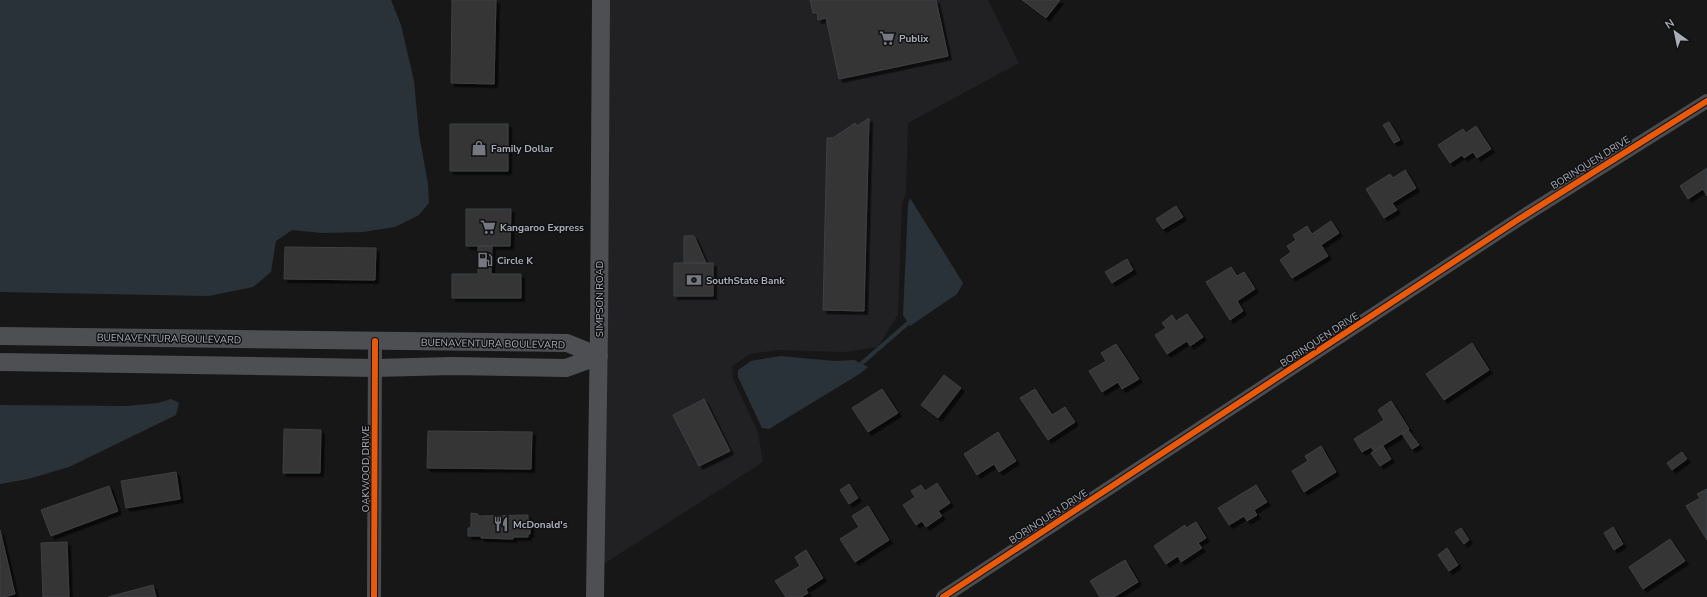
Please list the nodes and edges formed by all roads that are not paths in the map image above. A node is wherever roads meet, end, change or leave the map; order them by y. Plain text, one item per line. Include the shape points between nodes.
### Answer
1 (601, 0) edge
2 (1707, 101) edge
3 (0, 336) edge
4 (374, 341) junction
5 (599, 356) junction
6 (0, 362) edge
7 (374, 368) junction
8 (374, 597) edge
9 (594, 597) edge
10 (943, 597) edge

1 - 5 main road, SIMPSON ROAD
2 - 10 street, BORINQUEN DRIVE via 1519,219
3 - 4 main road, BUENAVENTURA BOULEVARD
4 - 5 main road, BUENAVENTURA BOULEVARD via 567,343
4 - 7 street, OAKWOOD DRIVE
5 - 7 main road via 566,368
5 - 9 main road, SIMPSON ROAD
6 - 7 main road
7 - 8 street, OAKWOOD DRIVE

